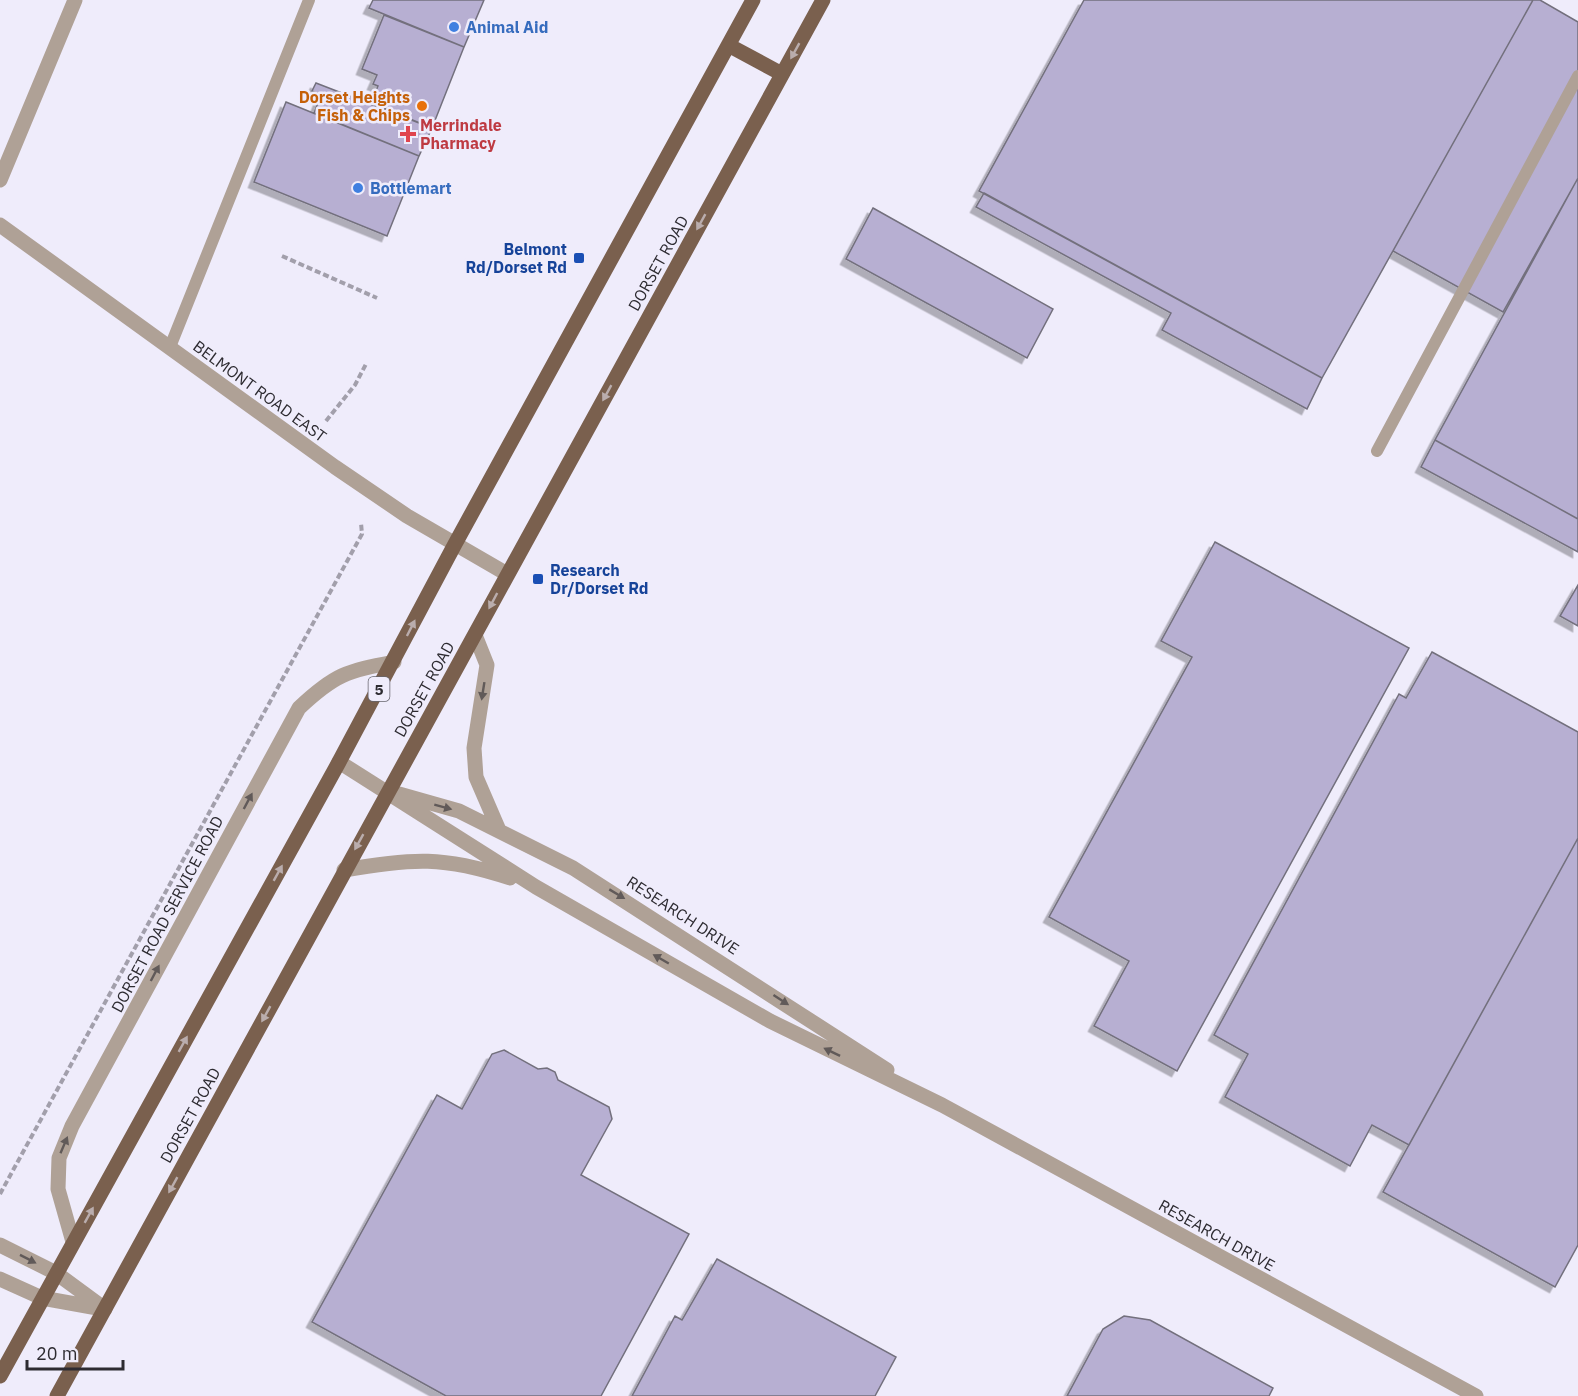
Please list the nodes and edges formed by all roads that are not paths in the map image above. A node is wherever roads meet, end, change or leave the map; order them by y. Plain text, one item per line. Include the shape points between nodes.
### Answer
1 (75, 0) edge
2 (309, 0) edge
3 (753, 0) edge
4 (823, 0) edge
5 (730, 46) junction
6 (782, 74) junction
7 (1578, 76) edge
8 (0, 180) edge
9 (0, 225) edge
10 (170, 347) junction
11 (1377, 451) dead end
12 (455, 544) junction
13 (507, 574) junction
14 (475, 635) junction
15 (394, 662) junction
16 (339, 762) junction
17 (387, 791) junction
18 (498, 828) junction
19 (344, 870) junction
20 (536, 886) junction
21 (942, 1105) junction
22 (74, 1242) junction
23 (0, 1245) edge
24 (56, 1273) junction
25 (0, 1279) edge
26 (42, 1298) junction
27 (105, 1309) junction
28 (0, 1376) edge
29 (57, 1396) edge
30 (1476, 1396) edge

1 - 8 street
2 - 10 lane
3 - 5 main road, 5
4 -> 6 main road, DORSET ROAD
5 - 6 main road
5 - 12 main road, 5
6 -> 13 main road, DORSET ROAD
7 - 11 lane
9 - 10 street, BELMONT ROAD EAST
10 - 12 street, BELMONT ROAD EAST via 335,467
12 - 13 street, BELMONT ROAD EAST
15 -> 12 main road, 5
13 -> 14 main road, DORSET ROAD
14 - 17 main road, DORSET ROAD
14 -> 18 street via 487,665 474,748 476,777
15 - 16 main road, 5
22 -> 15 street, DORSET ROAD SERVICE ROAD via 58,1189 59,1158 72,1126 298,708 322,685 349,671
16 - 17 street, RESEARCH DRIVE
22 -> 16 main road, 5
17 -> 18 street, RESEARCH DRIVE via 459,811
17 -> 19 main road, DORSET ROAD
17 - 20 street, RESEARCH DRIVE
18 -> 21 street, RESEARCH DRIVE via 645,912
19 - 20 street via 411,860 450,861
19 -> 27 main road, DORSET ROAD
21 -> 20 street, RESEARCH DRIVE via 770,1021
21 - 30 street, RESEARCH DRIVE
22 - 24 main road, 5
23 -> 24 street
24 - 26 main road, 5
24 - 27 street
25 - 26 street
26 - 27 street
26 - 28 main road, 5
27 - 29 main road, DORSET ROAD

